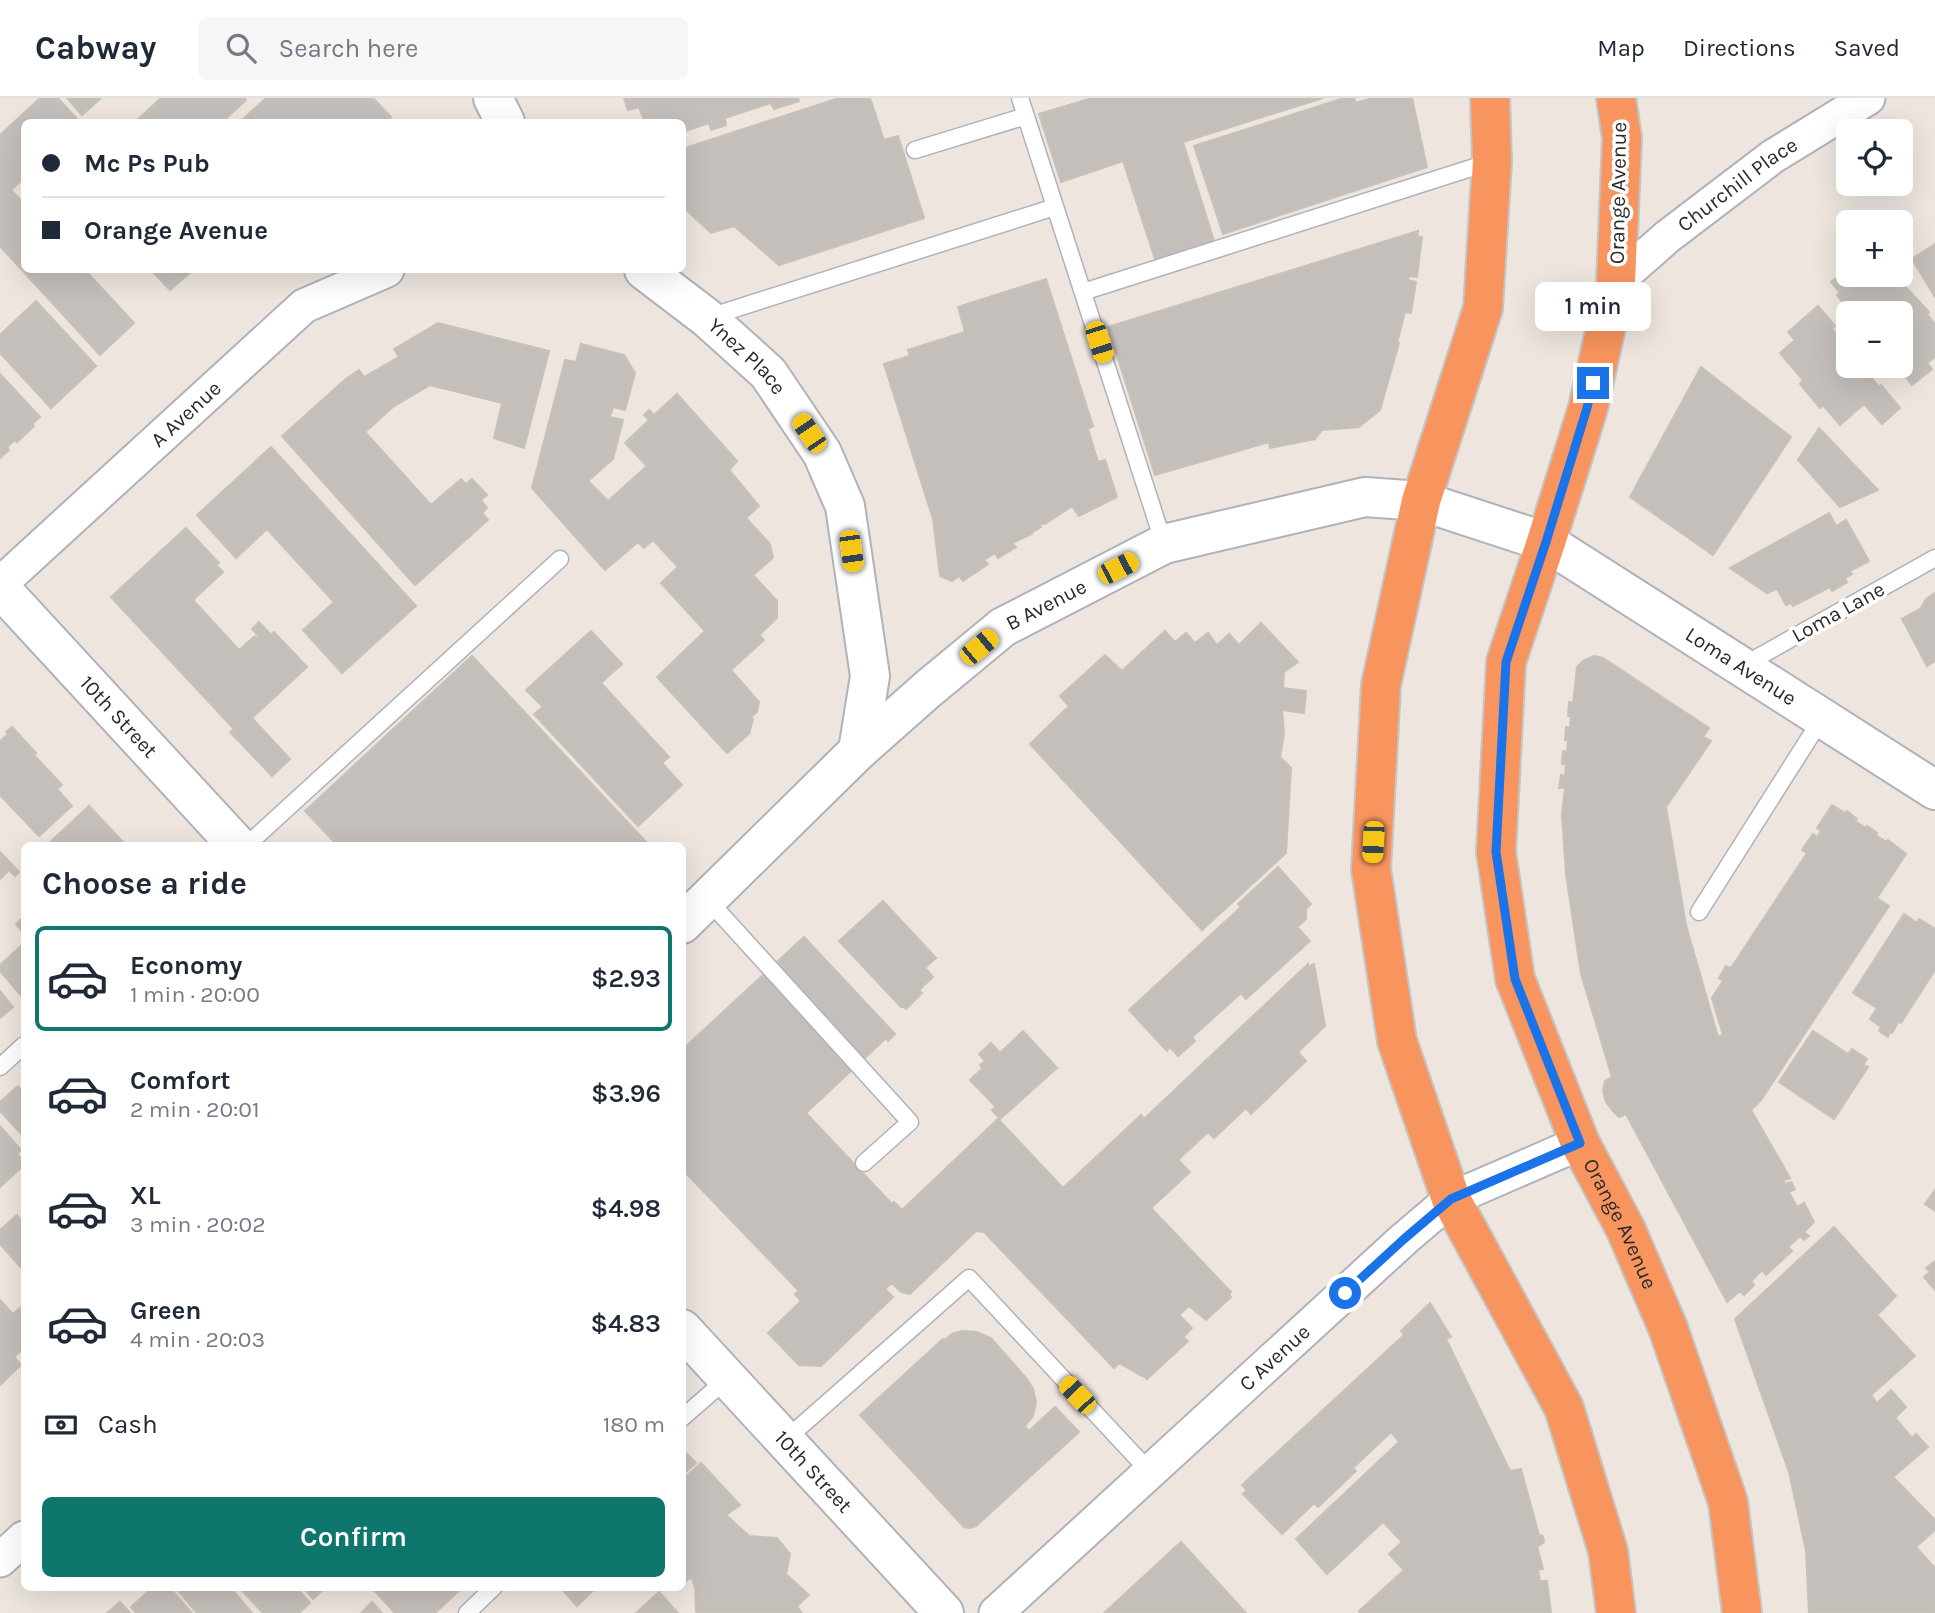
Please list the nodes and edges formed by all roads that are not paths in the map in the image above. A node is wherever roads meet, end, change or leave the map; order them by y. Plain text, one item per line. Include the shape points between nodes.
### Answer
1 (494, 98) edge
2 (1020, 98) edge
3 (1490, 98) edge
4 (1616, 98) edge
5 (1868, 98) edge
6 (1026, 116) junction
7 (504, 119) edge
8 (915, 150) dead end
9 (1492, 161) junction
10 (1055, 207) junction
11 (380, 273) edge
12 (648, 273) edge
13 (1616, 282) junction
14 (1083, 292) junction
15 (707, 318) junction
16 (1421, 501) junction
17 (1546, 542) junction
18 (1164, 544) junction
19 (1935, 558) edge
20 (560, 559) dead end
21 (0, 586) edge
22 (1742, 666) junction
23 (1822, 718) junction
24 (858, 751) junction
25 (1935, 790) edge
26 (234, 842) edge
27 (250, 842) edge
28 (695, 912) edge
29 (1699, 912) dead end
30 (21, 1048) edge
31 (0, 1067) edge
32 (1580, 1143) junction
33 (864, 1163) dead end
34 (1451, 1199) junction
35 (686, 1333) edge
36 (728, 1378) junction
37 (686, 1415) edge
38 (785, 1440) junction
39 (1150, 1472) junction
40 (21, 1541) edge
41 (0, 1560) edge
42 (490, 1591) edge
43 (467, 1613) edge
44 (944, 1613) edge
45 (996, 1613) edge
46 (1616, 1613) edge
47 (1742, 1613) edge

1 - 7 street
2 - 6 lane
3 - 9 highway
4 - 13 highway, Orange Avenue via 1622,138
5 - 13 street, Churchill Place via 1772,157
6 - 8 lane
6 - 10 lane
9 - 14 lane
9 - 16 highway via 1483,308
10 - 14 lane
10 - 15 lane
11 - 21 street, A Avenue via 304,306
12 - 15 street, Ynez Place
13 - 17 highway, Orange Avenue via 1587,408
14 - 18 lane
15 - 24 street, Ynez Place via 768,373 822,453 845,506 870,676
16 - 17 street, B Avenue
16 - 18 street, B Avenue via 1364,497
16 - 34 highway via 1381,685 1371,869 1397,1041
17 - 22 street, Loma Avenue
17 - 32 highway, Orange Avenue via 1506,662 1496,852 1515,979
18 - 24 street, B Avenue via 1003,627
19 - 22 lane, Loma Lane
20 - 27 lane
21 - 26 street, 10th Street
22 - 23 street, Loma Avenue
23 - 25 street, Loma Avenue
23 - 29 lane
24 - 28 street, B Avenue
28 - 33 lane via 910,1122
30 - 31 lane
32 - 34 street, C Avenue
32 - 47 highway, Orange Avenue via 1626,1230 1668,1328 1720,1478 1728,1502
34 - 39 street, C Avenue
34 - 46 highway via 1564,1408 1608,1551
35 - 36 street, 10th Street
36 - 37 lane
36 - 38 street, 10th Street
38 - 39 lane via 969,1278
38 - 44 street, 10th Street
39 - 45 street, C Avenue
40 - 41 street
42 - 43 lane

